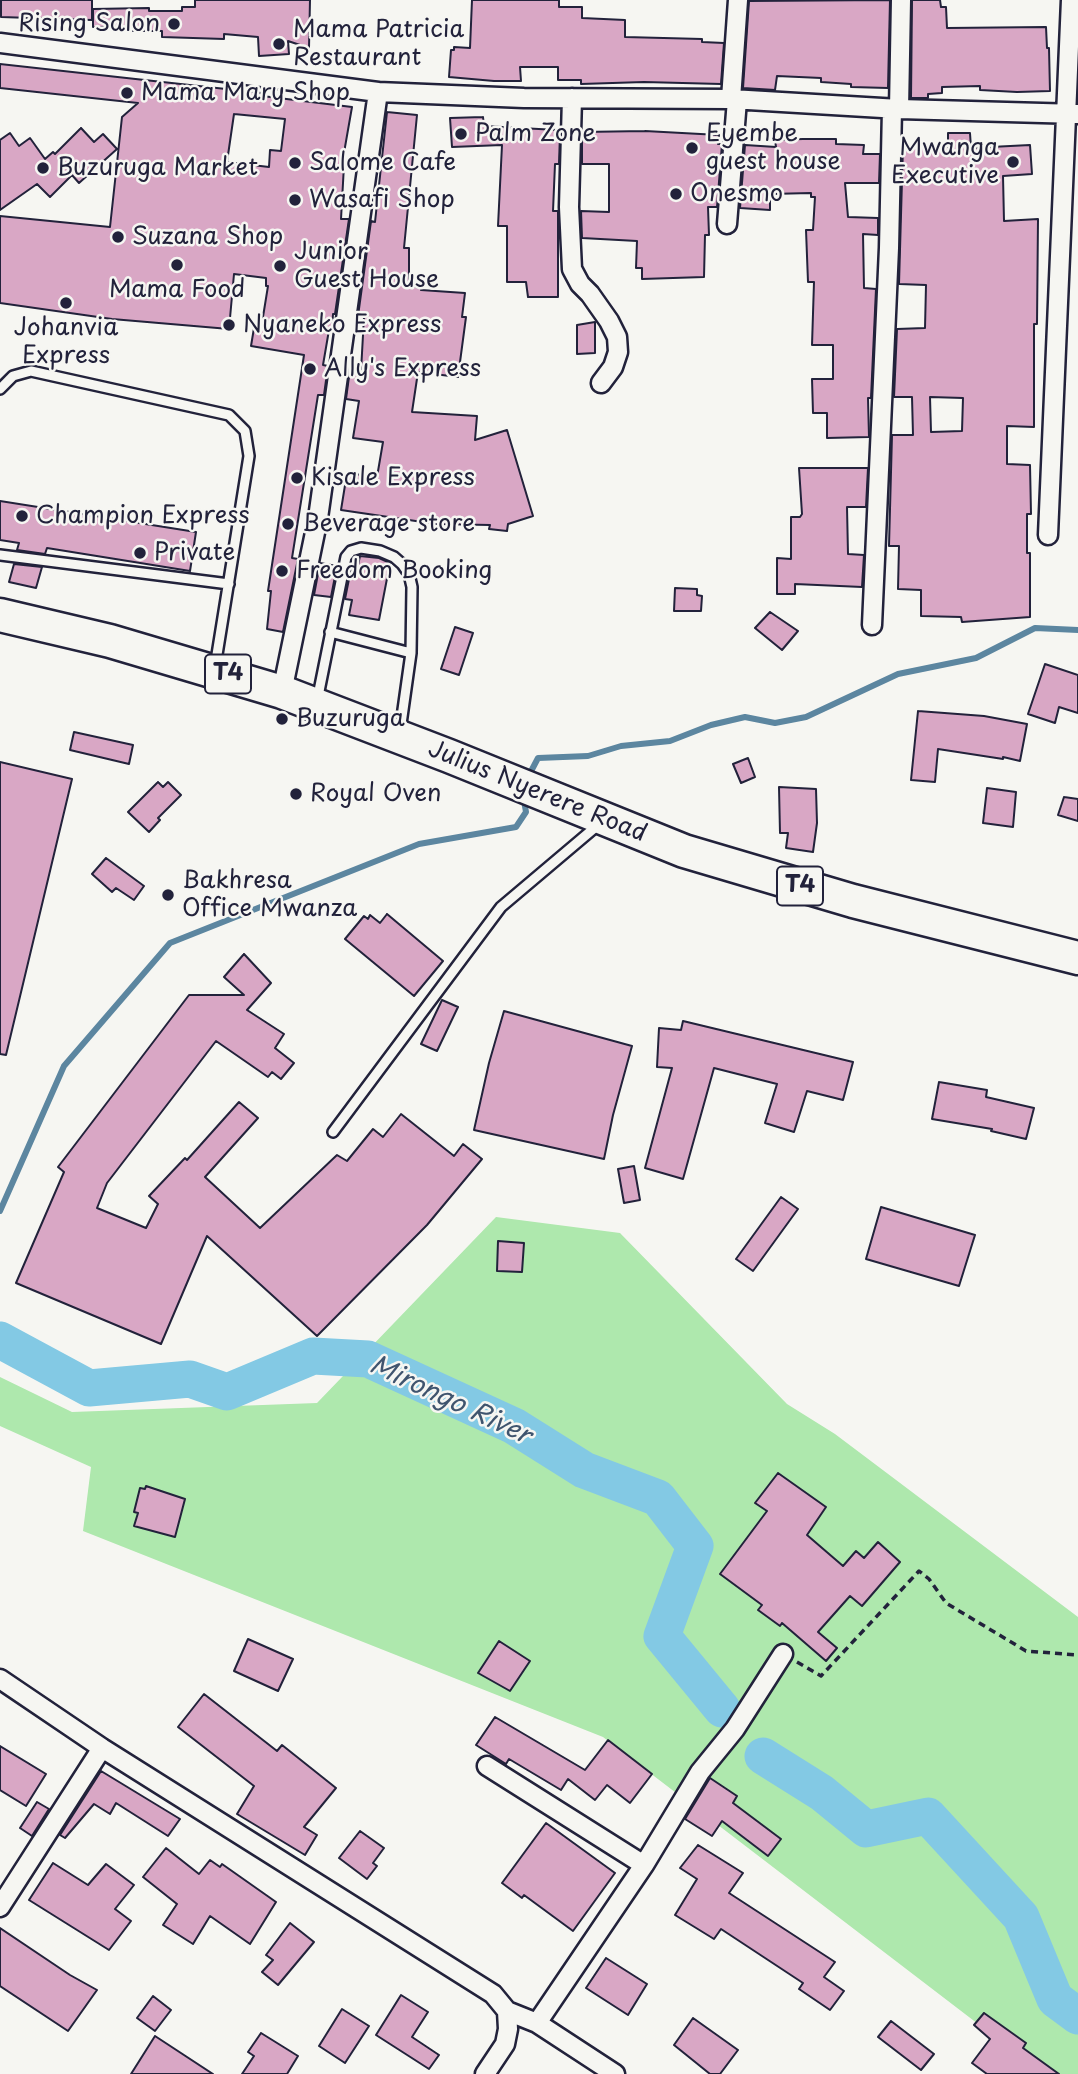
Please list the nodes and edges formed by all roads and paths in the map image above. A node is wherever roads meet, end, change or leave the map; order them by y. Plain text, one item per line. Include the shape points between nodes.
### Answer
1 (738, 0) edge
2 (901, 0) edge
3 (1071, 0) edge
4 (0, 43) edge
5 (378, 92) junction
6 (572, 98) junction
7 (734, 99) junction
8 (896, 109) junction
9 (1072, 114) edge
10 (726, 224) dead end
11 (601, 383) dead end
12 (0, 389) edge
13 (1048, 535) dead end
14 (0, 555) edge
15 (229, 584) junction
16 (0, 615) edge
17 (872, 625) dead end
18 (330, 632) junction
19 (411, 653) junction
20 (214, 670) junction
21 (282, 692) junction
22 (316, 704) junction
23 (399, 737) junction
24 (605, 819) junction
25 (1078, 958) edge
26 (333, 1132) dead end
27 (783, 1654) joint
28 (1078, 1655) edge
29 (0, 1679) edge
30 (102, 1748) junction
31 (487, 1766) dead end
32 (644, 1865) junction
33 (0, 1907) edge
34 (507, 2011) junction
35 (537, 2024) junction
36 (485, 2074) edge
37 (615, 2074) edge

1 - 7 street
2 - 8 street
3 - 9 street
4 - 5 street
5 - 6 street
5 - 21 street via 318,518
6 - 7 street
6 - 11 street via 572,269 617,337 613,367
7 - 8 street
7 - 10 street
8 - 9 street
8 - 17 street
9 - 13 street
12 - 15 lane via 13,376 31,371 229,415 245,431 249,456
14 - 15 lane
15 - 20 lane
16 - 20 highway, Julius Nyerere Road / T4
18 - 19 lane
18 - 19 lane via 346,556 361,548 380,551 394,556 409,574
18 - 22 lane
19 - 23 lane
20 - 21 highway, Julius Nyerere Road / T4
21 - 22 highway, Julius Nyerere Road / T4
22 - 23 highway, Julius Nyerere Road / T4
23 - 24 highway, Julius Nyerere Road / T4
24 - 25 highway, Julius Nyerere Road / T4 via 684,851 853,901
24 - 26 lane via 501,907
27 - 28 path via 821,1676 919,1571 946,1602 1026,1651
27 - 32 street via 735,1730 700,1772
29 - 30 street
30 - 33 street
30 - 34 street via 493,1994
31 - 32 street
32 - 35 street
34 - 35 street
34 - 36 street via 505,2044
35 - 37 street

